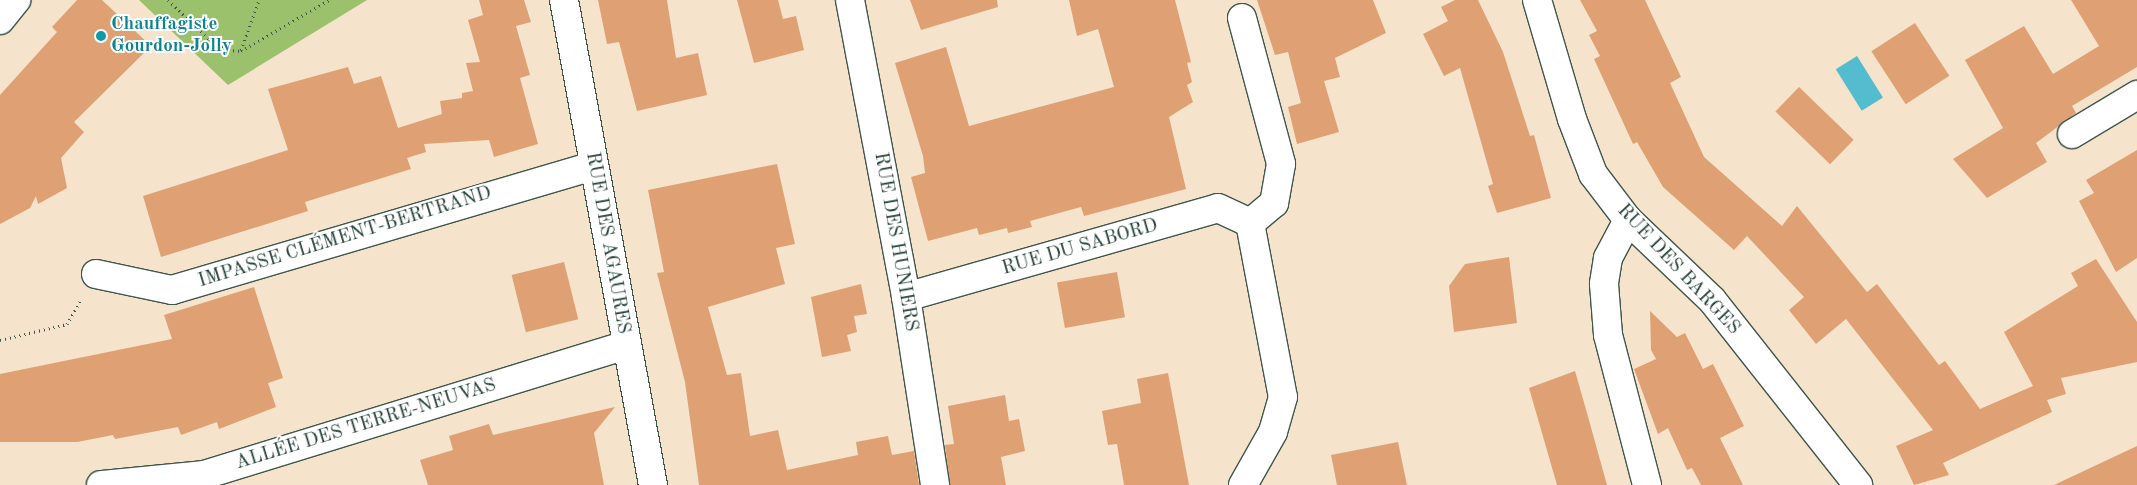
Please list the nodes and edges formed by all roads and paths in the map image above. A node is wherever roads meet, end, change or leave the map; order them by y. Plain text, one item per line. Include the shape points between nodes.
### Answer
1 (16, 0) edge
2 (168, 0) edge
3 (259, 0) edge
4 (329, 0) edge
5 (564, 0) edge
6 (850, 0) edge
7 (1537, 0) edge
8 (1242, 18) dead end
9 (0, 20) edge
10 (241, 51) junction
11 (2137, 95) edge
12 (2072, 134) dead end
13 (593, 166) junction
14 (1628, 220) junction
15 (1250, 223) junction
16 (96, 274) joint
17 (906, 298) junction
18 (0, 340) edge
19 (626, 345) junction
20 (101, 485) edge
21 (653, 485) edge
22 (935, 485) edge
23 (1243, 485) edge
24 (1647, 485) edge
25 (1858, 485) edge

1 - 9 street
2 - 10 path via 209,39 228,50
3 - 10 path
4 - 10 path
5 - 13 street, RUE DES AGAURES
6 - 17 street, RUE DES HUNIERS
7 - 14 street, RUE DES BARGES via 1572,119 1593,174
8 - 15 street via 1281,164 1274,202
11 - 12 street
13 - 16 street, IMPASSE CLÉMENT-BERTRAND via 172,290
13 - 19 street, RUE DES AGAURES
14 - 24 street via 1608,258 1604,284 1608,335
14 - 25 street, RUE DES BARGES via 1712,300
15 - 17 street, RUE DU SABORD via 1218,208
15 - 23 street via 1282,397 1273,432
16 - 18 path via 67,324
17 - 22 street, RUE DES HUNIERS
19 - 20 street, ALLÉE DES TERRE-NEUVAS via 204,475
19 - 21 street, RUE DES AGAURES

